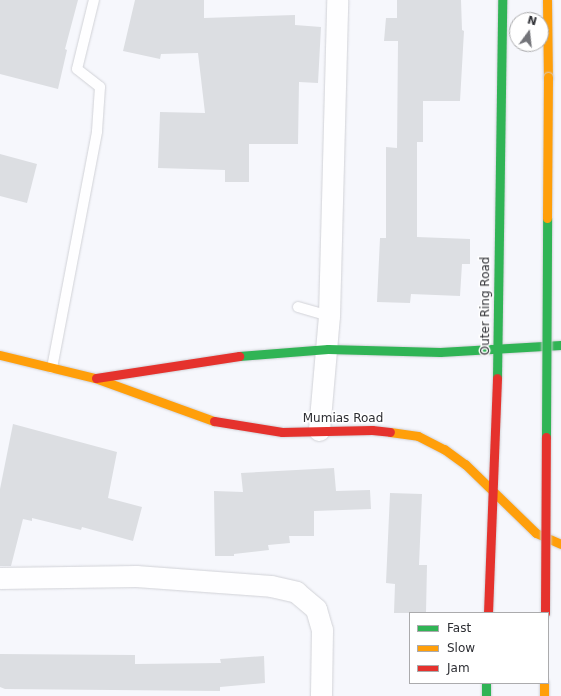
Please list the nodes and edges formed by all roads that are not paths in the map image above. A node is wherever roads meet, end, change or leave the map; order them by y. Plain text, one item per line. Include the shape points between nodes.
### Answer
1 (94, 0) edge
2 (337, 0) edge
3 (502, 0) edge
4 (547, 0) edge
5 (298, 307) dead end
6 (329, 316) junction
7 (561, 345) edge
8 (328, 349) junction
9 (498, 349) junction
10 (0, 355) edge
11 (52, 368) junction
12 (95, 378) junction
13 (319, 430) junction
14 (493, 491) junction
15 (561, 544) edge
16 (0, 578) edge
17 (488, 612) edge
18 (545, 612) edge
19 (486, 684) edge
20 (544, 684) edge
21 (321, 696) edge
22 (486, 696) edge
23 (544, 696) edge

1 - 11 lane via 77,69 100,86 97,131
2 - 6 street
3 - 9 main road, Outer Ring Road
4 - 18 main road, bridge
5 - 6 lane
6 - 8 street
7 - 9 main road, Mumias Road
8 - 9 main road, Mumias Road via 440,352
8 - 12 main road, Mumias Road via 250,354
8 - 13 street
9 - 14 main road, Outer Ring Road
10 - 11 main road, Mumias Road
11 - 12 main road, Mumias Road
12 - 13 main road, Mumias Road via 216,422 282,432
13 - 14 main road, Mumias Road via 372,430 418,436 444,449 465,464
14 - 15 main road, Mumias Road via 536,533
14 - 17 main road, Outer Ring Road
16 - 21 street via 136,576 271,586 296,592 316,609 322,630
19 - 22 main road
20 - 23 main road

